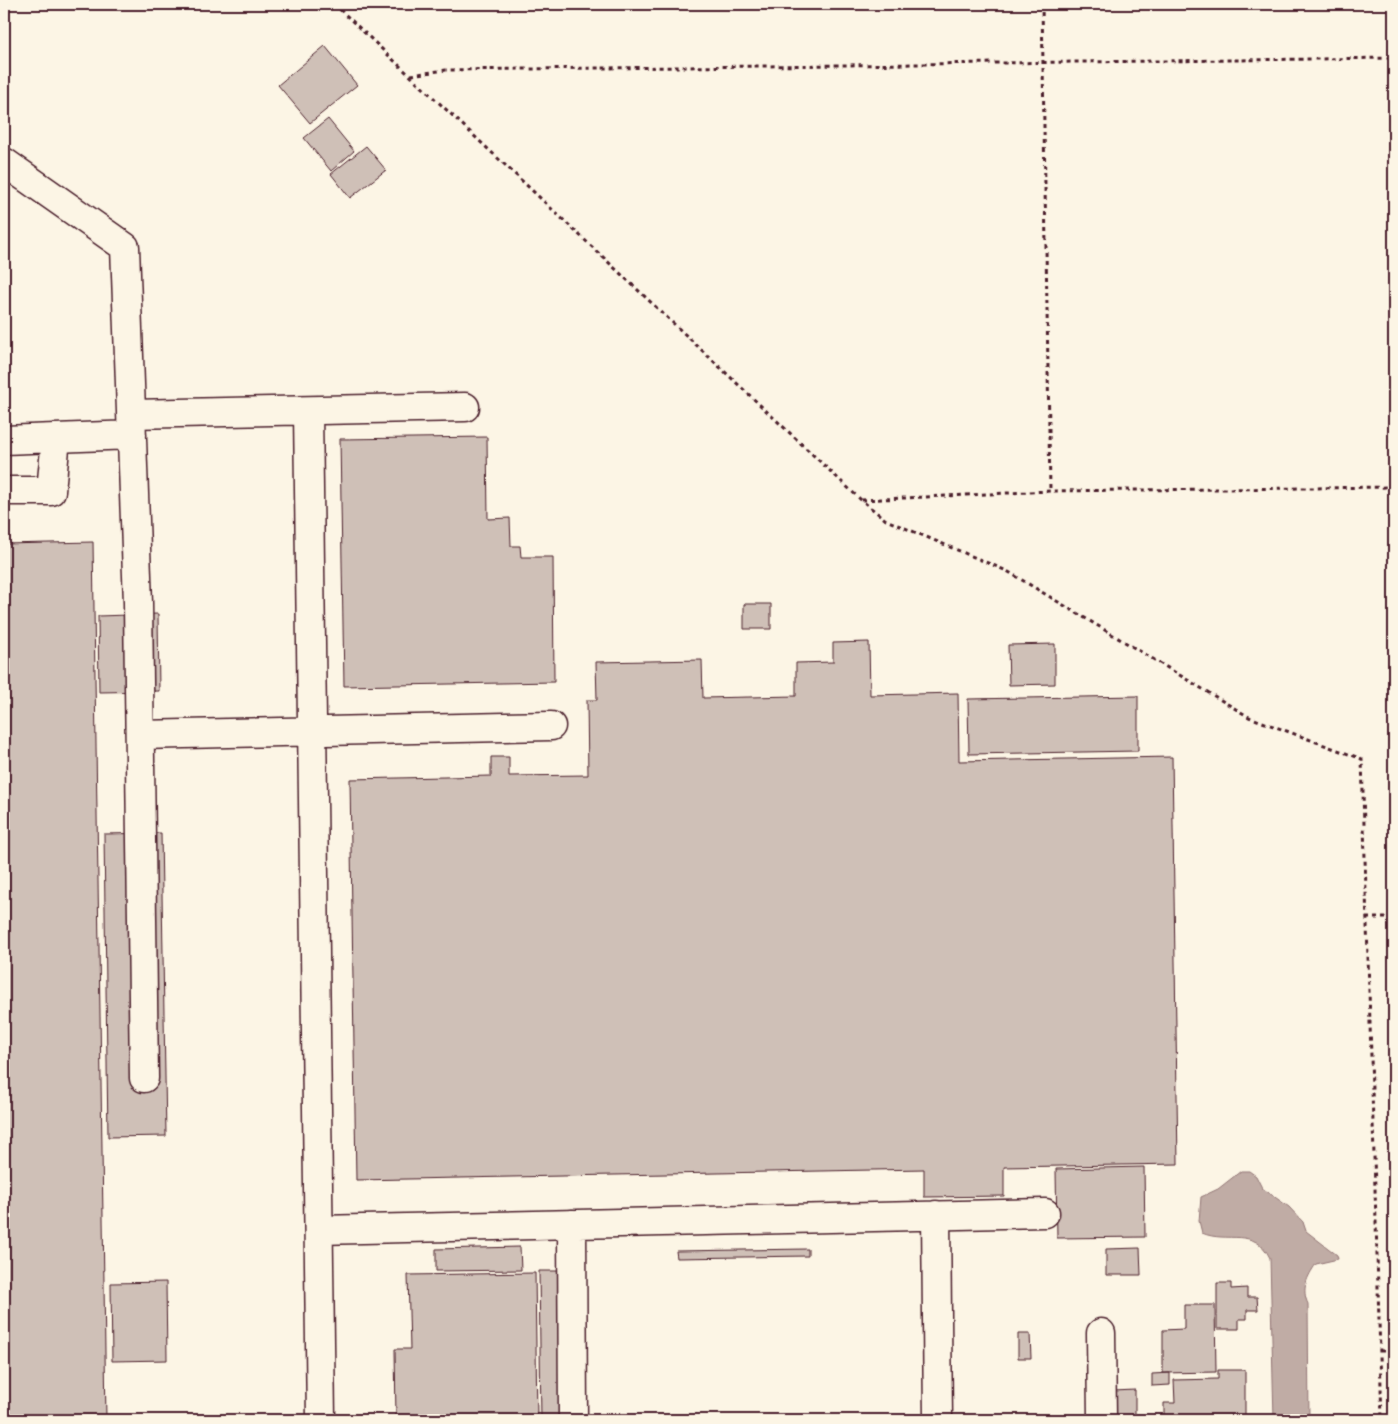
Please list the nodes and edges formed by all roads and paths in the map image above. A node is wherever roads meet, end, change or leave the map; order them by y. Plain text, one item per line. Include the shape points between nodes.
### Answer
1 (334, 4) edge
2 (1042, 4) edge
3 (1394, 58) edge
4 (1042, 63) junction
5 (411, 75) junction
6 (4, 162) edge
7 (466, 407) dead end
8 (308, 411) junction
9 (132, 425) junction
10 (56, 438) junction
11 (4, 440) edge
12 (1394, 487) edge
13 (4, 491) edge
14 (1050, 492) junction
15 (861, 500) junction
16 (551, 726) dead end
17 (312, 730) junction
18 (140, 735) junction
19 (1366, 918) junction
20 (1394, 918) edge
21 (144, 1078) dead end
22 (1044, 1213) dead end
23 (936, 1215) junction
24 (572, 1224) junction
25 (319, 1230) junction
26 (1101, 1332) dead end
27 (1380, 1351) junction
28 (1394, 1351) edge
29 (321, 1420) edge
30 (573, 1420) edge
31 (938, 1420) edge
32 (1102, 1420) edge
33 (1382, 1420) edge

1 - 5 path
2 - 4 path
3 - 4 path
4 - 5 path via 464,69
4 - 14 path
5 - 15 path
6 - 9 lane via 125,247
7 - 8 lane
8 - 9 lane
8 - 17 lane
9 - 10 lane
9 - 18 lane
10 - 11 lane
10 - 13 lane via 50,491
12 - 14 path
14 - 15 path
15 - 19 path via 886,520 1007,571 1249,716 1362,759
16 - 17 lane
17 - 18 lane
17 - 25 lane
18 - 21 lane
19 - 20 path
19 - 27 path
22 - 23 lane
23 - 24 lane
23 - 31 lane
24 - 25 lane
24 - 30 lane
25 - 29 lane
26 - 32 lane
27 - 28 path
27 - 33 path

